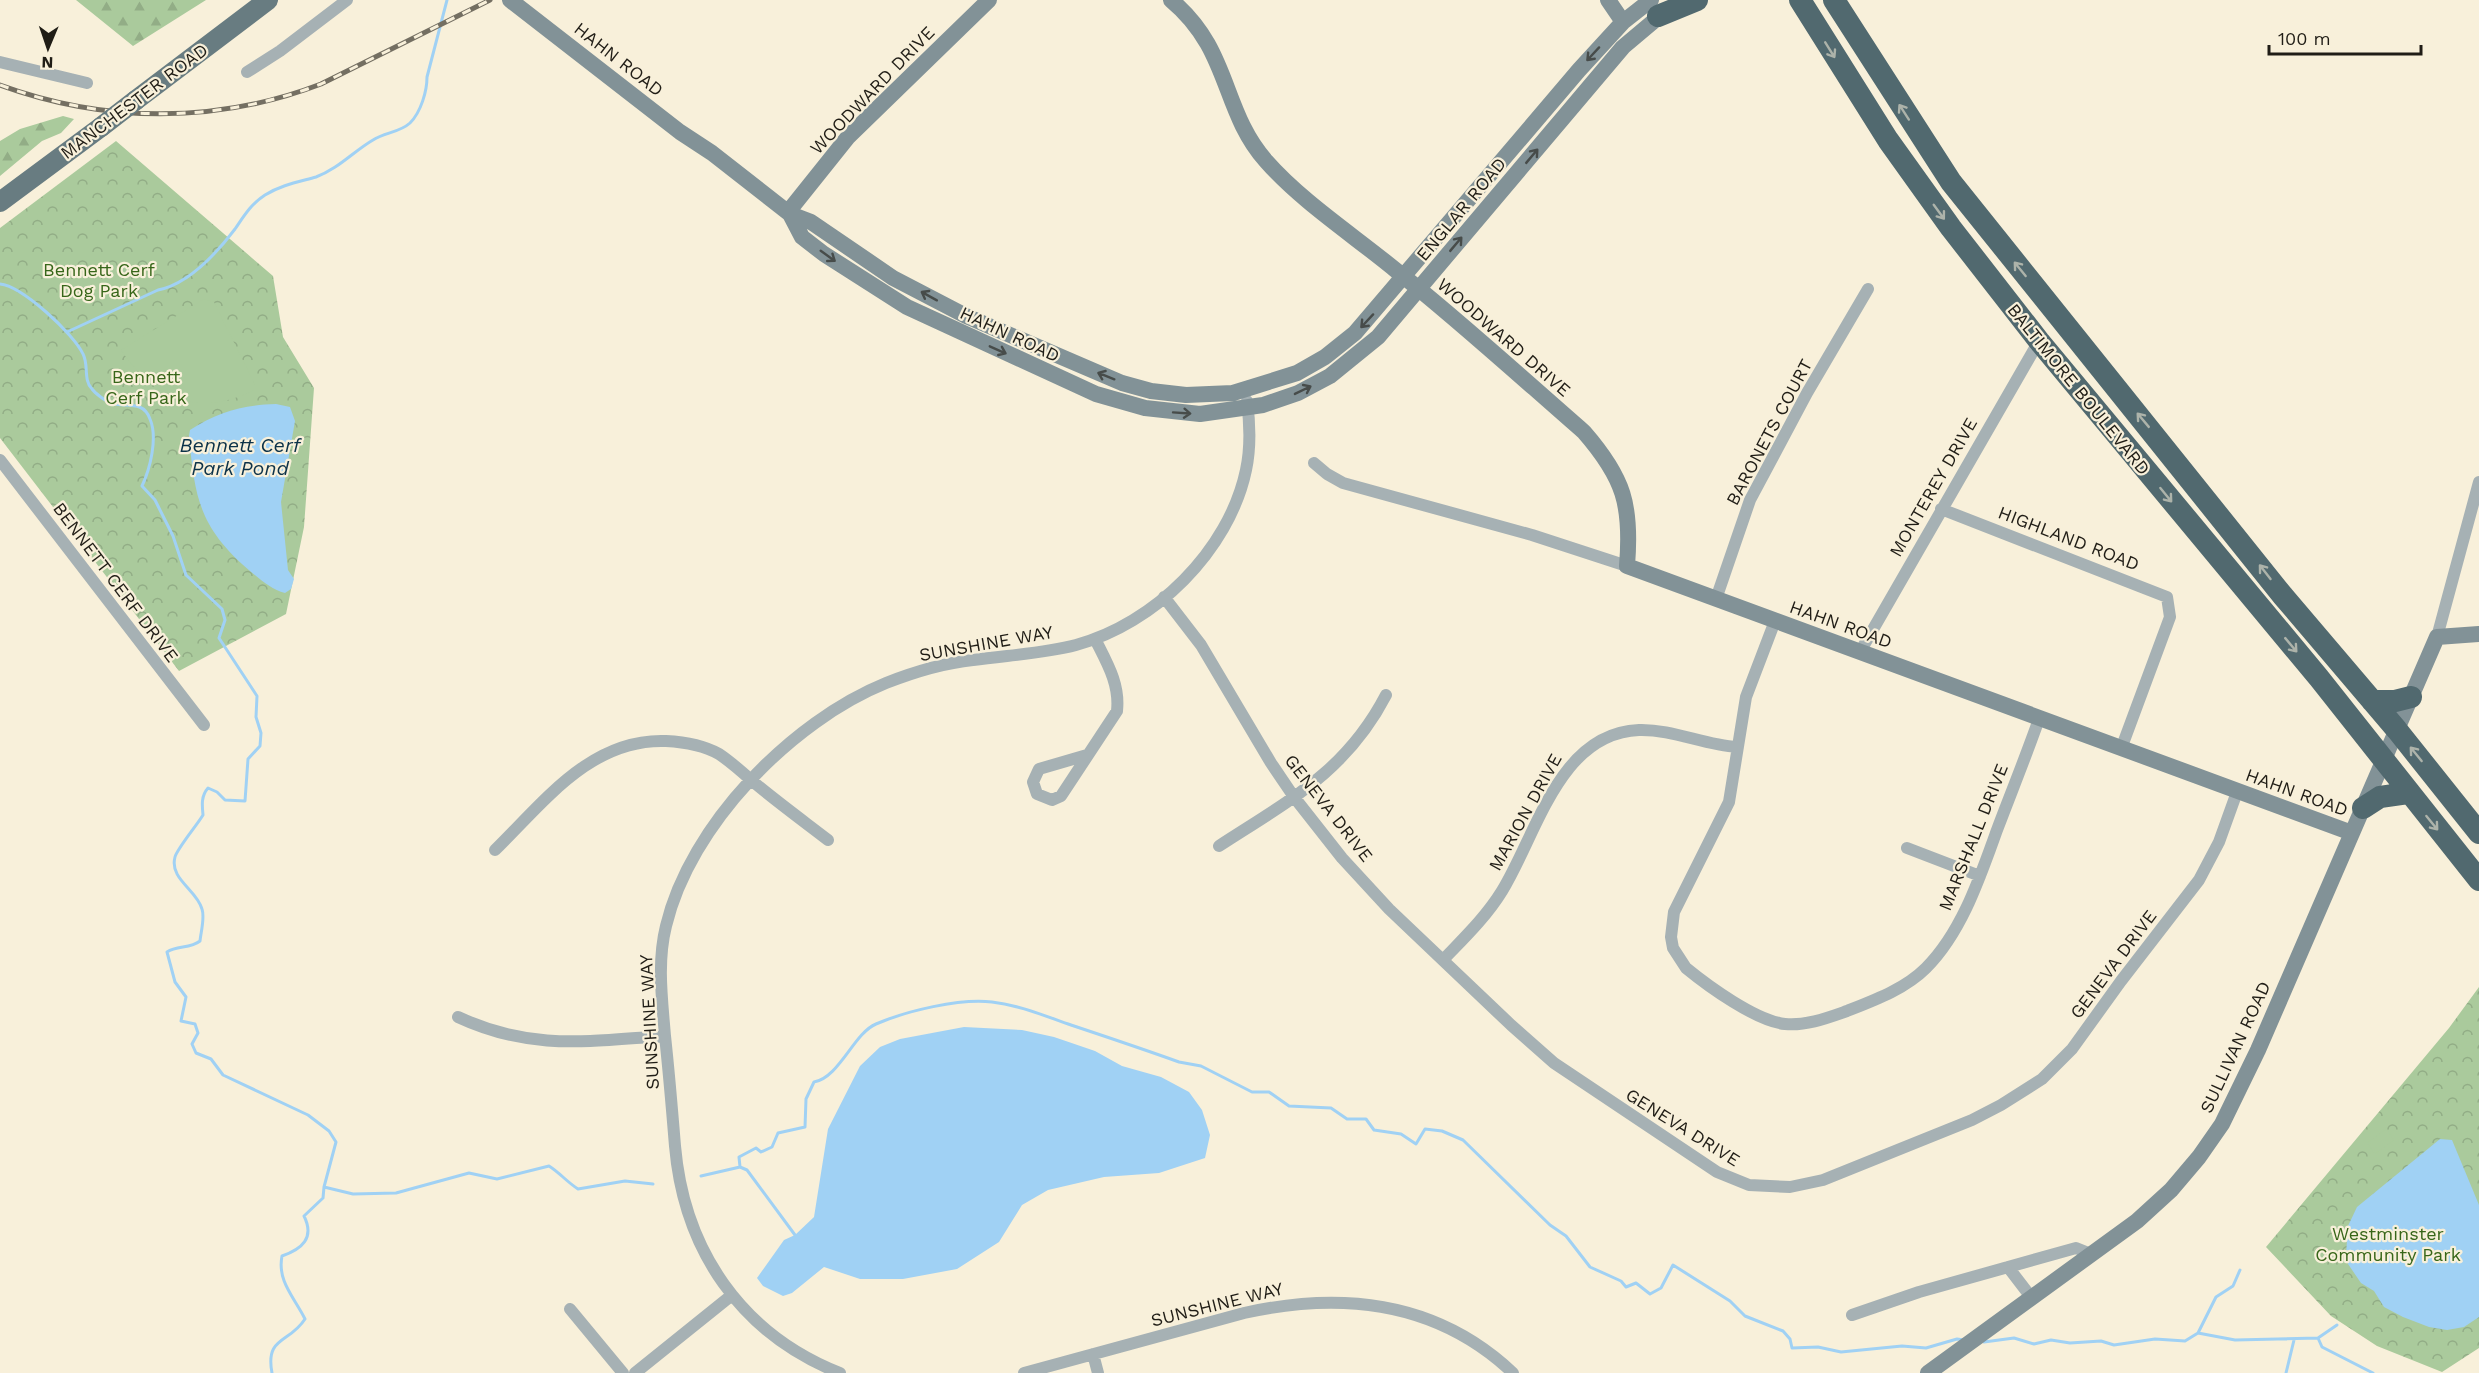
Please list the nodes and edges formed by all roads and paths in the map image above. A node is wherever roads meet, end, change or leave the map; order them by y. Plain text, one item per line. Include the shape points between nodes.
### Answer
1 (268, 0) edge
2 (347, 0) edge
3 (510, 0) edge
4 (989, 0) edge
5 (1171, 0) edge
6 (1608, 0) edge
7 (1680, 0) edge
8 (1697, 0) edge
9 (1794, 0) edge
10 (1800, 0) edge
11 (1834, 0) edge
12 (1655, 8) edge
13 (1813, 21) junction
14 (1623, 22) junction
15 (0, 62) edge
16 (247, 72) dead end
17 (87, 83) dead end
18 (0, 202) edge
19 (789, 213) junction
20 (1405, 277) junction
21 (1419, 289) junction
22 (1868, 289) dead end
23 (2039, 341) junction
24 (1246, 390) junction
25 (1248, 409) junction
26 (0, 460) edge
27 (1314, 464) dead end
28 (2479, 482) edge
29 (1941, 509) junction
30 (1627, 566) junction
31 (1164, 597) junction
32 (1716, 599) junction
33 (1775, 621) junction
34 (2479, 634) edge
35 (2437, 637) junction
36 (1095, 639) junction
37 (1860, 652) junction
38 (1386, 695) dead end
39 (2411, 697) junction
40 (2372, 701) junction
41 (2039, 719) junction
42 (204, 726) dead end
43 (2397, 730) junction
44 (1737, 747) junction
45 (2121, 749) junction
46 (1087, 755) junction
47 (2384, 760) junction
48 (751, 780) junction
49 (2237, 792) junction
50 (2408, 793) junction
51 (1294, 797) junction
52 (2362, 808) junction
53 (2352, 833) junction
54 (2479, 833) edge
55 (828, 840) dead end
56 (1219, 846) dead end
57 (1907, 848) dead end
58 (495, 850) dead end
59 (1980, 876) junction
60 (2479, 880) edge
61 (1443, 960) junction
62 (458, 1017) dead end
63 (665, 1035) junction
64 (2091, 1254) junction
65 (2008, 1267) junction
66 (732, 1295) junction
67 (2031, 1297) junction
68 (570, 1309) dead end
69 (1852, 1315) dead end
70 (1093, 1354) junction
71 (623, 1373) edge
72 (635, 1373) edge
73 (840, 1373) edge
74 (1024, 1373) edge
75 (1098, 1373) edge
76 (1513, 1373) edge
77 (1928, 1373) edge

1 - 18 main road, MANCHESTER ROAD, bridge
2 - 16 street
3 - 19 street, HAHN ROAD
4 - 19 street, WOODWARD DRIVE via 848,137
5 - 20 street, WOODWARD DRIVE via 1206,38 1243,127 1264,159
6 - 14 street
7 - 12 street, ENGLAR ROAD
8 - 12 highway
9 - 13 highway
10 - 13 highway, BALTIMORE BOULEVARD
40 -> 11 highway, BALTIMORE BOULEVARD via 1951,182
12 - 14 street, ENGLAR ROAD
21 -> 12 street, ENGLAR ROAD
13 -> 23 highway, BALTIMORE BOULEVARD via 1888,140
14 -> 20 street, ENGLAR ROAD
15 - 17 street
24 -> 19 street, HAHN ROAD via 1186,395 1122,383 966,316 893,278 811,222
19 -> 25 street, HAHN ROAD via 802,237 907,307 1096,394 1161,411 1200,414
20 - 21 street, WOODWARD DRIVE
20 -> 24 street, ENGLAR ROAD via 1355,333 1325,357 1296,373
25 -> 21 street, ENGLAR ROAD via 1298,393 1330,376 1378,337
21 - 30 street, WOODWARD DRIVE via 1584,432 1604,455 1619,480 1627,509
22 - 32 street, BARONETS COURT via 1750,500
23 - 29 street, MONTEREY DRIVE
23 -> 47 highway, BALTIMORE BOULEVARD
24 - 25 street, SUNSHINE WAY
25 - 31 street, SUNSHINE WAY via 1249,456 1236,502 1208,550
26 - 42 street, BENNETT CERF DRIVE
27 - 30 street, HAHN ROAD via 1343,483 1532,535
28 - 35 street
29 - 37 street, MONTEREY DRIVE
29 - 45 street, HIGHLAND ROAD via 2167,597 2170,614
30 - 32 street, HAHN ROAD
31 - 36 street, SUNSHINE WAY via 1125,625
31 - 51 street, GENEVA DRIVE via 1202,645
32 - 33 street, HAHN ROAD
33 - 37 street, HAHN ROAD
33 - 44 street, MARSHALL DRIVE via 1746,697
34 - 35 street
35 - 39 street, SULLIVAN ROAD
36 - 46 street via 1114,676 1119,697 1117,711
36 - 48 street, SUNSHINE WAY via 1054,650 952,663 886,683 816,721
37 - 41 street, HAHN ROAD
38 - 51 street via 1336,765
39 - 40 highway
39 - 43 street, SULLIVAN ROAD
40 - 43 highway, BALTIMORE BOULEVARD
41 - 45 street, HAHN ROAD
41 - 59 street, MARSHALL DRIVE
43 - 47 street, SULLIVAN ROAD
54 -> 43 highway, BALTIMORE BOULEVARD
44 - 59 street, MARSHALL DRIVE via 1729,802 1674,912 1671,937 1686,968 1742,1005 1782,1024 1794,1024 1822,1020 1894,990 1912,980 1936,957
44 - 61 street, MARION DRIVE via 1697,742 1667,732 1637,730 1611,736 1584,750 1566,771 1491,907
45 - 49 street, HAHN ROAD
46 - 46 street via 1061,796 1052,800 1037,795 1033,782 1039,770
47 - 50 highway, BALTIMORE BOULEVARD
47 - 52 street, SULLIVAN ROAD
48 - 55 street
48 - 58 street via 734,764 703,747 683,742 628,744 583,766
48 - 63 street, SUNSHINE WAY via 696,853 671,908 660,967
49 - 53 street, HAHN ROAD
49 - 61 street, GENEVA DRIVE via 2219,842 2199,880 2072,1049 2042,1078 1971,1120 1804,1185 1749,1185 1717,1172 1554,1063
50 - 52 highway via 2380,797
50 -> 60 highway, BALTIMORE BOULEVARD
51 - 56 street
51 - 61 street, GENEVA DRIVE via 1342,858
52 - 53 street, SULLIVAN ROAD
53 - 64 street, SULLIVAN ROAD via 2222,1124 2171,1190
57 - 59 street
62 - 63 street via 483,1029 528,1040 561,1042
63 - 66 street, SUNSHINE WAY via 681,1191 693,1232
64 - 65 street via 2076,1248
64 - 67 street, SULLIVAN ROAD
65 - 67 street
65 - 69 street
66 - 72 street
66 - 73 street, SUNSHINE WAY via 752,1318 787,1346
67 - 77 street, SULLIVAN ROAD
68 - 71 street
70 - 74 street, SUNSHINE WAY
70 - 75 street
70 - 76 street, SUNSHINE WAY via 1279,1305 1334,1301 1384,1306 1430,1320 1477,1343

